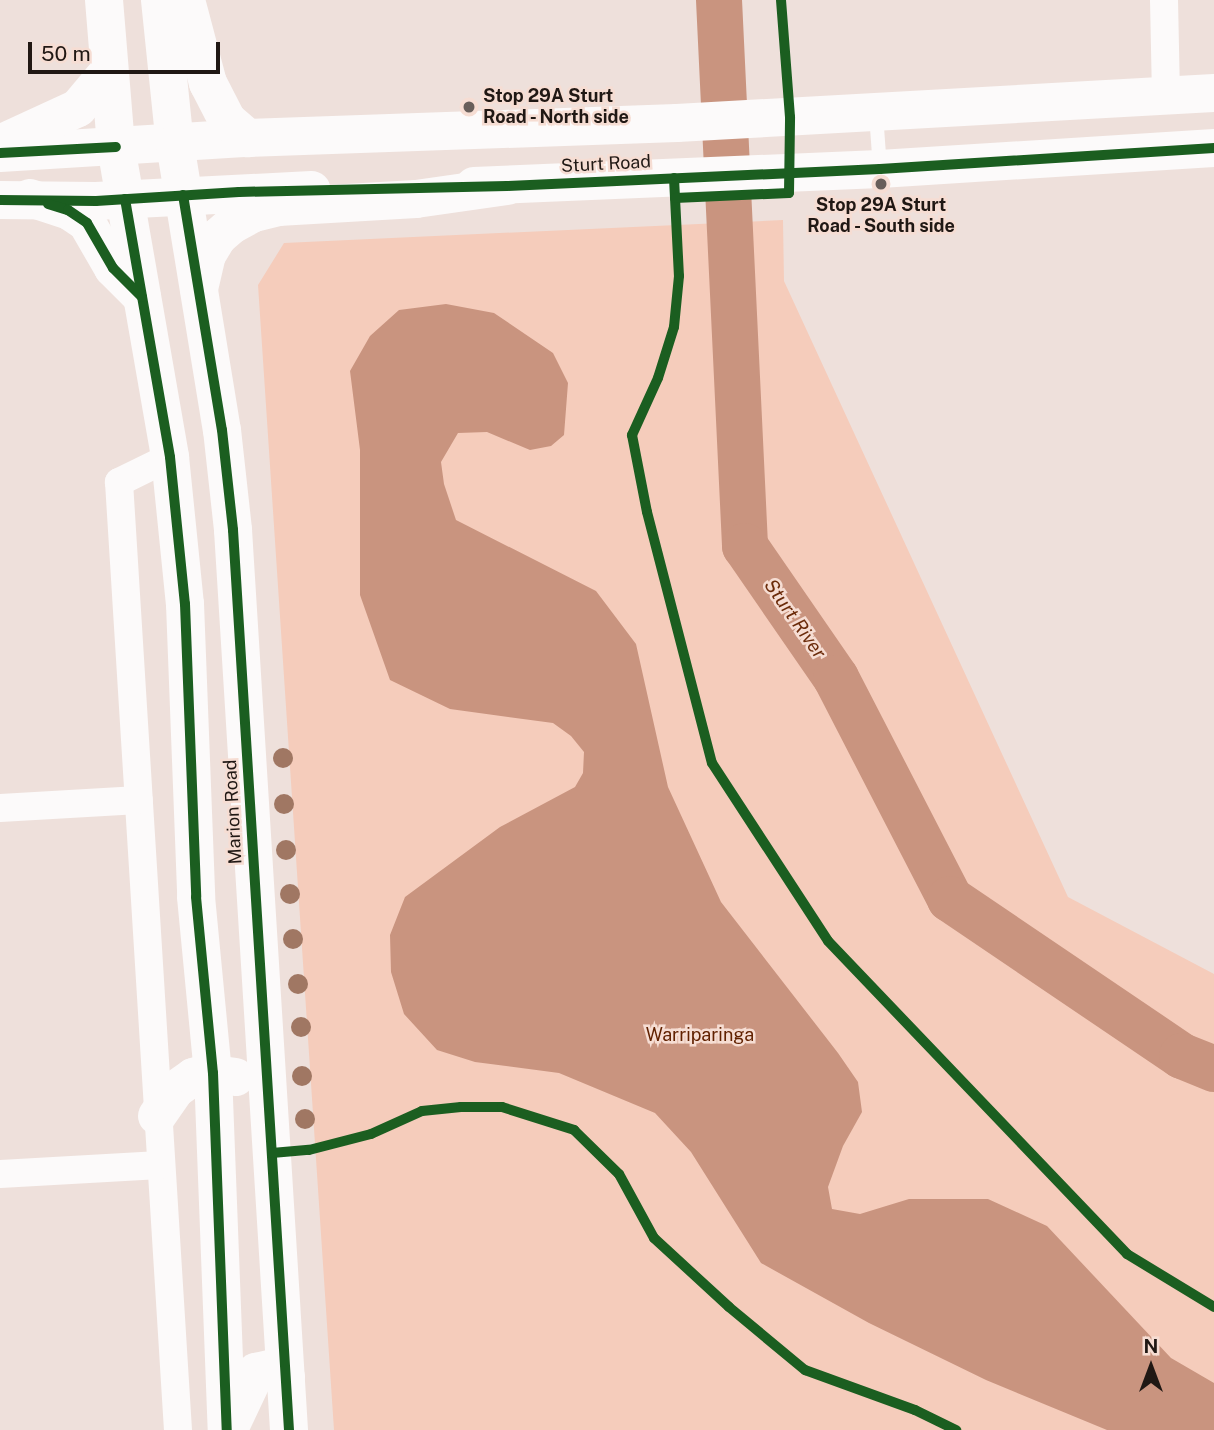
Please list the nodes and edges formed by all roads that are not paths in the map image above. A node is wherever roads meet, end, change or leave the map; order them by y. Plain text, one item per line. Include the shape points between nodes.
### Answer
1 (104, 0) edge
2 (160, 0) edge
3 (186, 0) edge
4 (1164, 0) edge
5 (109, 71) junction
6 (1214, 93) edge
7 (1166, 96) junction
8 (876, 113) junction
9 (248, 138) junction
10 (0, 144) edge
11 (175, 144) junction
12 (116, 147) junction
13 (1214, 148) edge
14 (0, 153) edge
15 (880, 169) junction
16 (507, 186) junction
17 (183, 195) junction
18 (15, 199) edge
19 (125, 199) junction
20 (198, 295) junction
21 (142, 298) junction
22 (170, 457) junction
23 (139, 800) junction
24 (0, 808) edge
25 (213, 1073) junction
26 (269, 1109) junction
27 (157, 1116) junction
28 (160, 1165) junction
29 (0, 1174) edge
30 (286, 1377) junction
31 (178, 1430) edge
32 (228, 1430) edge
33 (289, 1430) edge

1 - 5 main road
2 - 11 main road, Marion Road
3 - 9 main road via 208,83 227,120
4 - 7 street
5 - 10 main road via 78,108
5 - 12 main road
6 - 7 main road
7 - 8 main road
8 - 9 main road
8 - 15 lane
9 - 11 main road
11 - 12 main road
11 - 17 main road, Marion Road
12 - 14 main road
12 - 19 main road
13 - 15 main road, Sturt Road
15 - 16 main road, Sturt Road
16 - 17 main road, Sturt Road
16 - 20 main road via 254,214 218,237 207,255
17 - 19 main road, Sturt Road
17 - 20 main road, Marion Road
18 - 19 main road, Sturt Road
18 - 21 main road via 68,211 87,223 113,268
19 - 21 main road
20 - 26 main road, Marion Road via 222,430 233,530
21 - 22 main road
22 - 23 street via 119,482
22 - 25 main road via 185,604 196,897
23 - 24 street
23 - 27 street
25 - 26 main road via 244,1080
25 - 27 main road via 186,1081
25 - 32 main road
26 - 30 main road, Marion Road
27 - 28 street
28 - 29 street
28 - 31 street
30 - 32 main road via 271,1367 256,1372
30 - 33 main road, Marion Road

